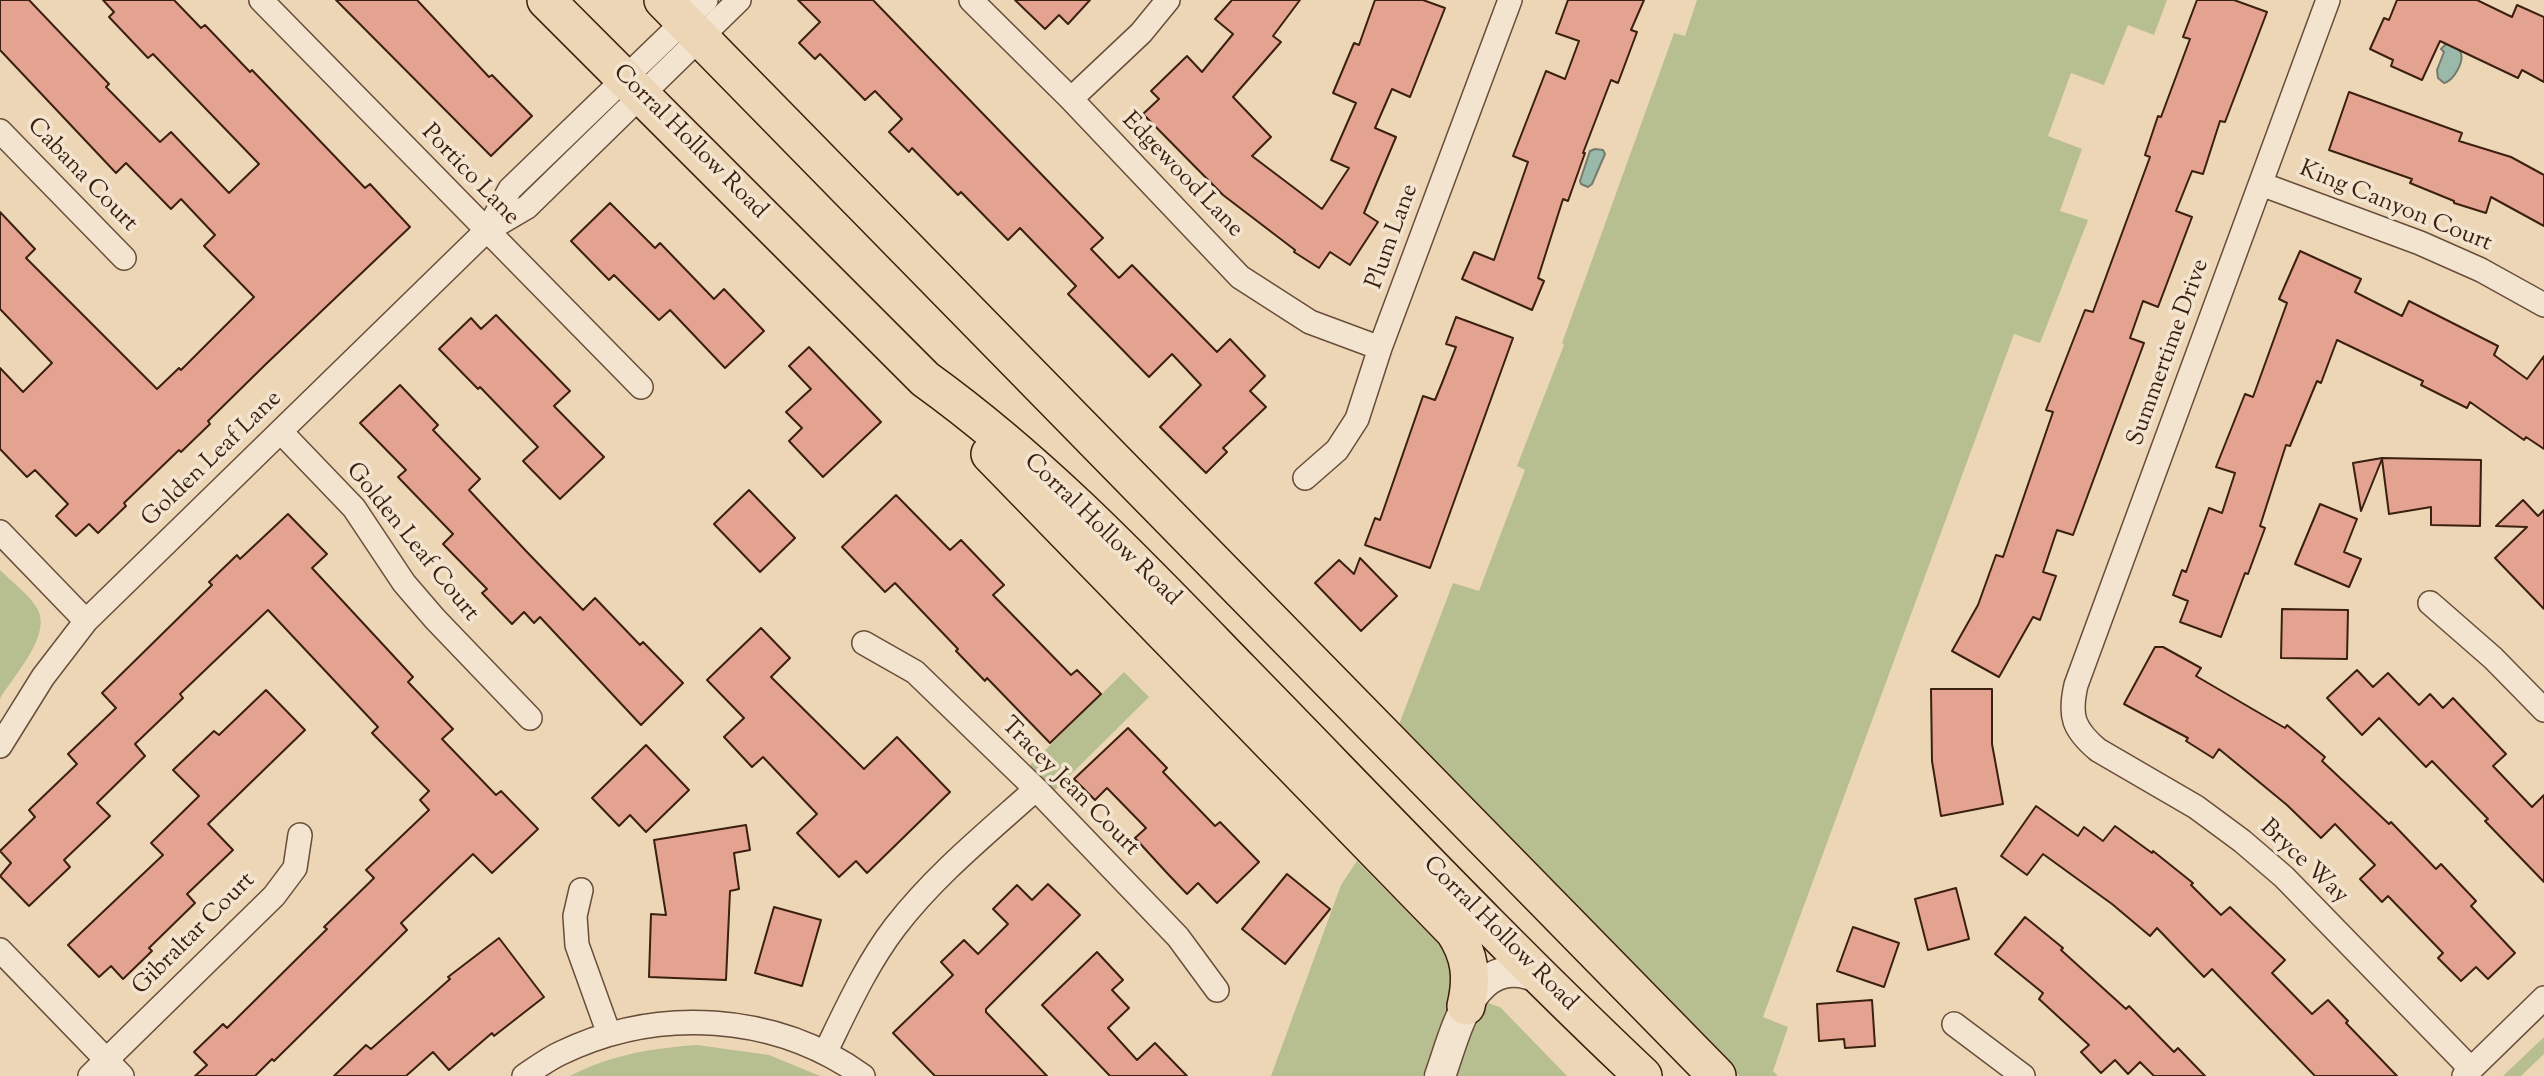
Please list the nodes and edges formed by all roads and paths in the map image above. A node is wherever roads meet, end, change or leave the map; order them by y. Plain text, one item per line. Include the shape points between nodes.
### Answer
1 (261, 0) edge
2 (547, 0) edge
3 (739, 0) edge
4 (971, 0) edge
5 (1168, 0) edge
6 (1510, 0) edge
7 (2329, 0) edge
8 (688, 15) edge
9 (633, 87) junction
10 (1072, 99) junction
11 (0, 131) edge
12 (2261, 184) junction
13 (486, 231) junction
14 (124, 258) dead end
15 (2544, 306) edge
16 (1380, 348) junction
17 (925, 379) junction
18 (641, 387) dead end
19 (281, 432) junction
20 (1305, 478) dead end
21 (0, 532) edge
22 (2430, 603) dead end
23 (86, 621) junction
24 (864, 643) dead end
25 (2544, 710) edge
26 (530, 718) dead end
27 (2076, 725) joint
28 (0, 746) edge
29 (1036, 789) junction
30 (300, 835) dead end
31 (581, 890) dead end
32 (0, 950) edge
33 (1542, 979) junction
34 (1217, 990) dead end
35 (2544, 998) edge
36 (1466, 1006) junction
37 (1649, 1006) junction
38 (1954, 1024) dead end
39 (608, 1034) junction
40 (1610, 1045) junction
41 (825, 1053) junction
42 (114, 1068) edge
43 (2468, 1072) edge
44 (90, 1076) edge
45 (524, 1076) edge
46 (863, 1076) edge
47 (1440, 1076) edge
48 (1643, 1076) edge
49 (1717, 1076) edge
50 (2023, 1076) edge

1 - 13 street, Portico Lane
2 - 9 main road, Corral Hollow Road
3 - 8 street, Golden Leaf Lane
4 - 10 street, Edgewood Lane
5 - 10 street via 1141,33
6 - 16 street, Plum Lane
7 - 12 street, Summertime Drive
8 - 9 street, Golden Leaf Lane
8 - 37 main road
9 - 13 street, Golden Leaf Lane via 510,189
9 - 17 main road, Corral Hollow Road
10 - 16 street, Edgewood Lane via 1240,276 1310,322
11 - 14 street, Cabana Court
12 - 15 street, King Canyon Court via 2420,243 2481,270
12 - 27 street, Summertime Drive via 2076,685 2071,706
13 - 18 street, Portico Lane
13 - 19 street, Golden Leaf Lane
16 - 20 street, Plum Lane via 1357,419 1338,450
17 - 33 main road, Corral Hollow Road via 993,430 1088,515
17 - 36 main road via 1009,475 1454,931 1468,956 1471,973
19 - 23 street, Golden Leaf Lane
19 - 26 street, Golden Leaf Court via 354,508 404,583 435,619
21 - 23 street
22 - 25 street via 2493,657
23 - 28 street, Golden Leaf Lane via 43,677
24 - 29 street, Tracey Jean Court via 915,672
27 - 43 street, Bryce Way via 2098,750 2196,807 2284,877
29 - 34 street, Tracey Jean Court via 1178,937
29 - 41 street via 928,887 894,928
30 - 42 street, Gibraltar Court via 295,868 274,896
31 - 39 street via 575,916 577,945
32 - 42 street
33 - 36 street via 1520,972 1498,975 1478,987
33 - 40 main road, Corral Hollow Road
35 - 43 street
36 - 47 street
37 - 40 main road via 1647,1021 1638,1034
37 - 49 main road
38 - 50 street
39 - 41 street via 654,1024 694,1022 794,1039
39 - 45 street via 559,1054
40 - 48 main road, Corral Hollow Road
41 - 46 street
42 - 44 street, Gibraltar Court

